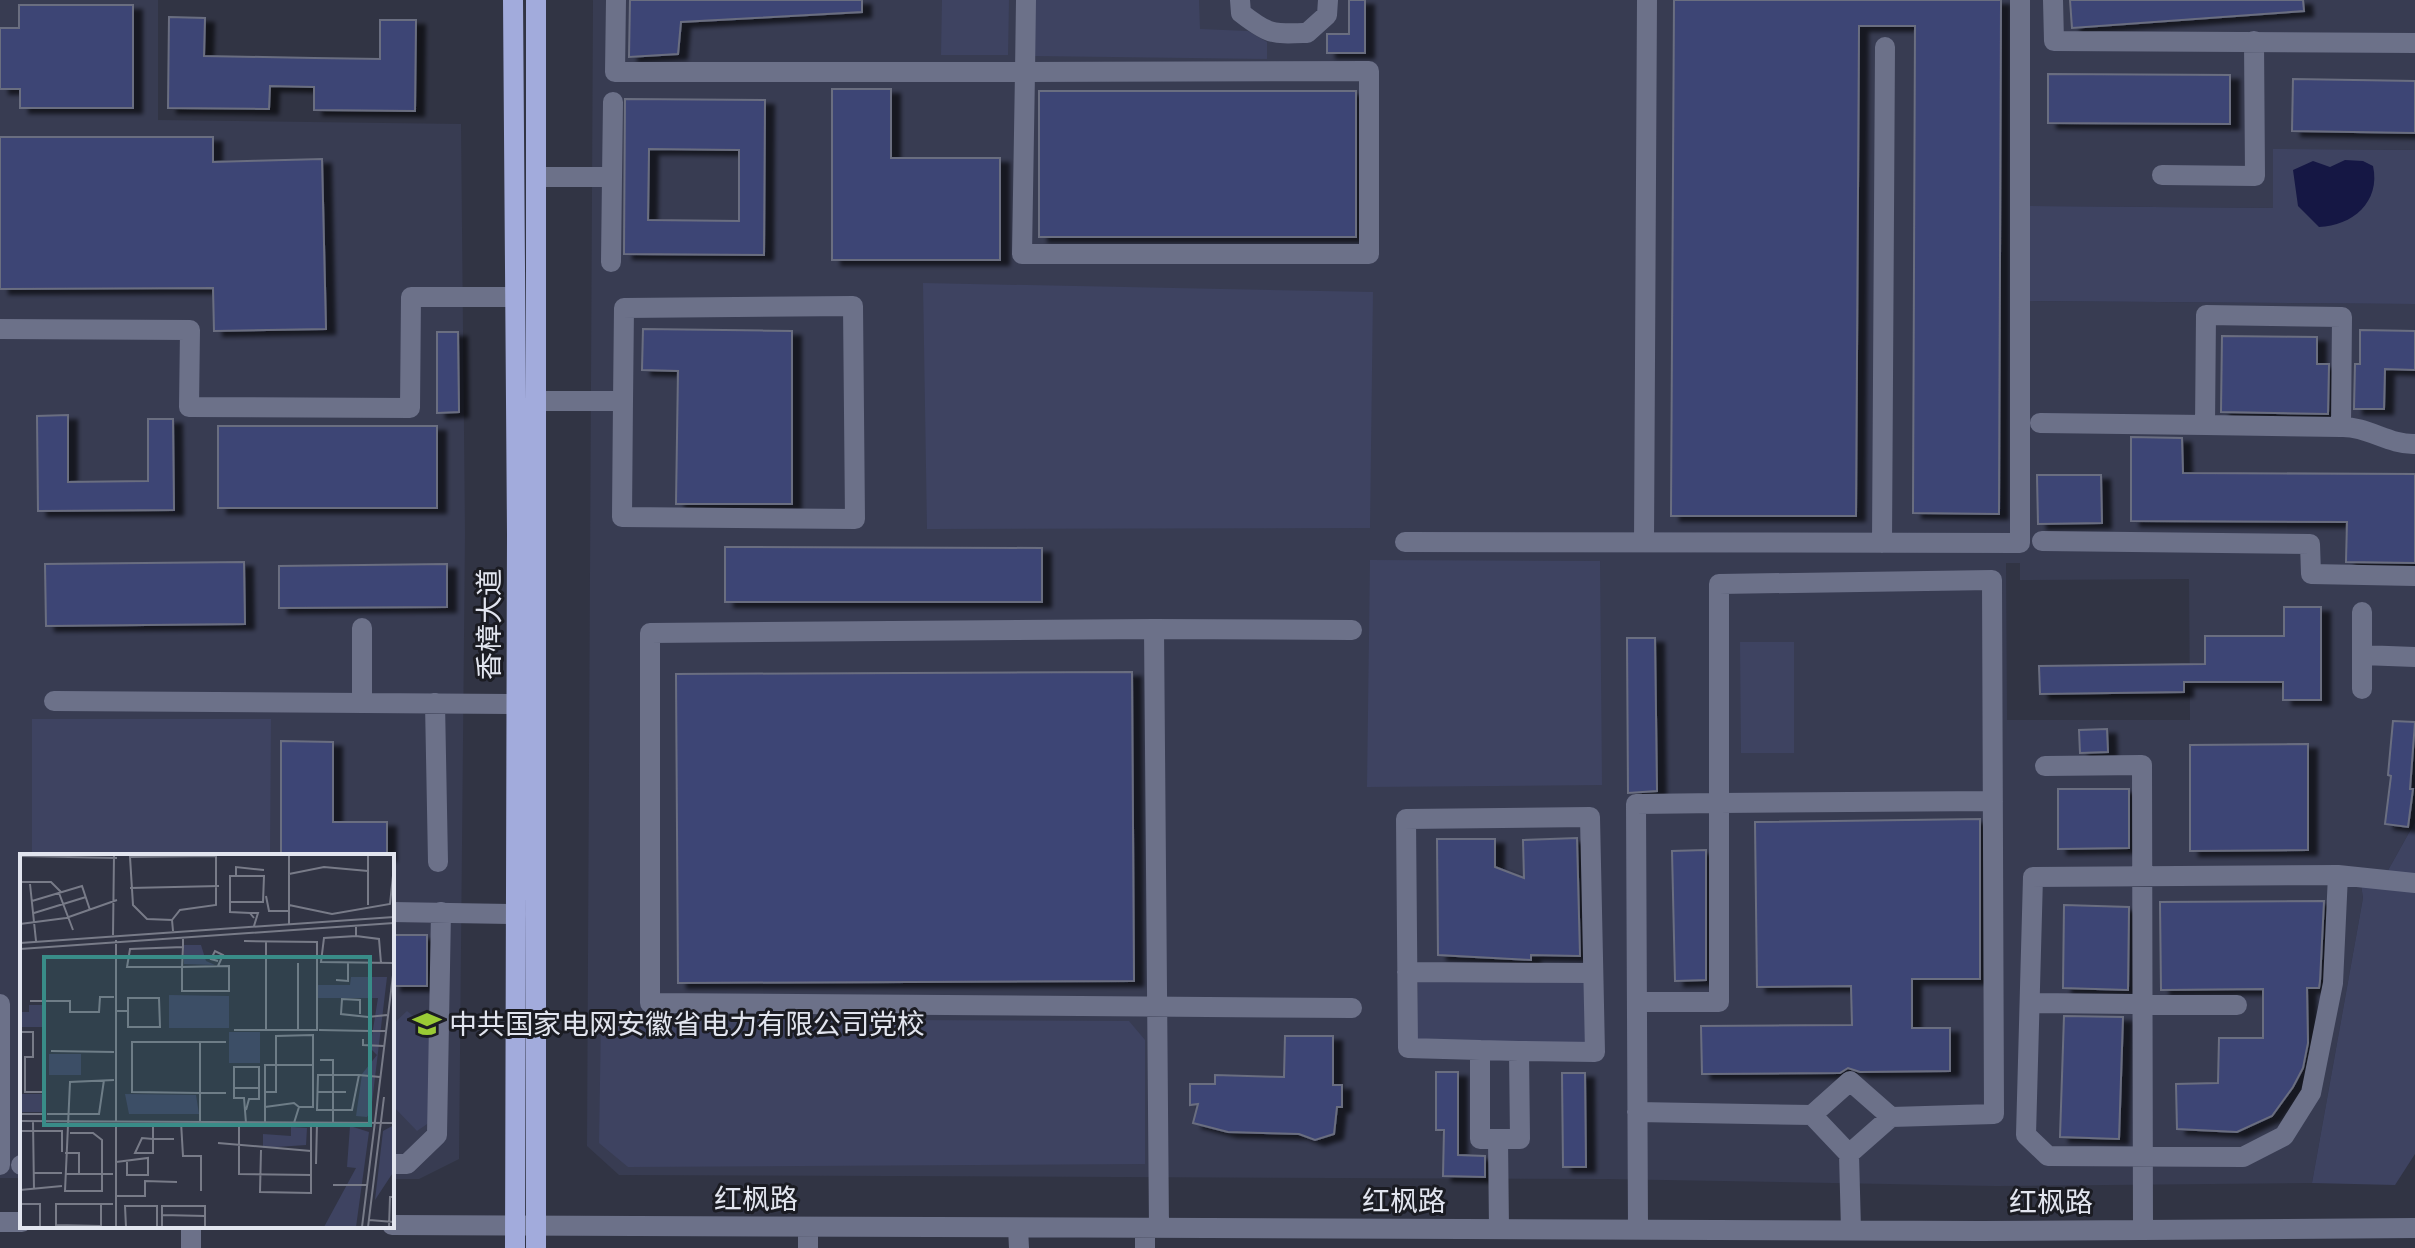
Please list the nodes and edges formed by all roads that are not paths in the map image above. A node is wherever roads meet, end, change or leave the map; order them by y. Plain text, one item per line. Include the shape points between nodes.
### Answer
1 (513, 0) edge
2 (536, 0) edge
3 (616, 0) edge
4 (1026, 0) edge
5 (1240, 0) edge
6 (1328, 0) edge
7 (1647, 0) edge
8 (2020, 0) edge
9 (2053, 0) edge
10 (1287, 34) junction
11 (2254, 41) junction
12 (2415, 43) edge
13 (1885, 47) dead end
14 (1287, 71) junction
15 (1025, 72) junction
16 (613, 102) dead end
17 (2162, 175) dead end
18 (536, 177) junction
19 (612, 177) junction
20 (611, 262) dead end
21 (515, 297) junction
22 (0, 329) edge
23 (536, 401) junction
24 (623, 401) junction
25 (2040, 423) dead end
26 (2205, 425) junction
27 (2341, 427) junction
28 (2415, 444) edge
29 (2042, 541) dead end
30 (1405, 542) dead end
31 (1644, 542) junction
32 (1882, 543) junction
33 (2415, 576) edge
34 (2362, 612) dead end
35 (362, 628) dead end
36 (1154, 629) junction
37 (1352, 630) dead end
38 (2362, 655) junction
39 (2415, 657) edge
40 (2362, 689) dead end
41 (54, 701) dead end
42 (362, 703) junction
43 (435, 703) junction
44 (516, 704) junction
45 (2045, 766) dead end
46 (1993, 801) junction
47 (1719, 803) junction
48 (438, 862) dead end
49 (2338, 875) junction
50 (2142, 876) junction
51 (2415, 883) edge
52 (394, 912) edge
53 (441, 912) junction
54 (516, 914) junction
55 (1407, 972) junction
56 (1593, 973) junction
57 (1637, 1002) junction
58 (2030, 1003) junction
59 (0, 1004) edge
60 (2142, 1004) junction
61 (2237, 1005) dead end
62 (1157, 1007) junction
63 (1352, 1008) dead end
64 (1480, 1050) junction
65 (1519, 1051) junction
66 (1637, 1112) junction
67 (1812, 1115) junction
68 (1891, 1117) junction
69 (1498, 1139) junction
70 (1849, 1154) junction
71 (2142, 1156) junction
72 (394, 1164) edge
73 (0, 1165) edge
74 (394, 1225) edge
75 (515, 1226) junction
76 (536, 1226) junction
77 (808, 1227) junction
78 (2415, 1228) edge
79 (1499, 1229) junction
80 (1638, 1229) junction
81 (1851, 1230) junction
82 (2143, 1230) junction
83 (1149, 1235) edge
84 (1019, 1238) edge
85 (1445, 1238) edge
86 (1981, 1239) edge
87 (2021, 1239) edge
88 (515, 1248) edge
89 (536, 1248) edge
90 (808, 1248) edge

1 - 21 main road, 香樟大道
2 - 18 main road, 香樟大道
3 - 15 street via 615,72
4 - 15 street
5 - 10 street via 1241,13 1266,33
6 - 10 street via 1327,15 1307,33
7 - 31 street
8 - 32 street via 2020,543
9 - 11 street via 2054,41
10 - 14 street
11 - 12 street
11 - 17 street via 2255,176
13 - 32 street
14 - 15 street
14 - 15 street via 1369,71 1369,254 1022,254
16 - 19 street
18 - 19 street
18 - 23 main road, 香樟大道
19 - 20 street
21 - 22 street via 411,297 410,408 189,407 190,330
21 - 44 main road, 香樟大道
23 - 24 street
23 - 76 main road, 香樟大道
24 - 24 street via 622,517 855,519 853,306 624,308
25 - 26 street
26 - 27 street
26 - 27 street via 2206,315 2342,317
27 - 28 street via 2355,426
29 - 33 street via 2310,544 2311,574
30 - 31 street
31 - 32 street
34 - 38 street
35 - 42 street
36 - 37 street
36 - 62 street
36 - 62 street via 650,633 650,1003
38 - 39 street
38 - 40 street
41 - 42 street
42 - 43 street
43 - 44 street
43 - 48 street
44 - 54 main road, 香樟大道
45 - 50 street via 2142,765
46 - 47 street
46 - 47 street via 1992,580 1719,584
46 - 68 street via 1994,1114
47 - 57 street via 1719,1002
47 - 57 street via 1636,804
49 - 50 street
49 - 51 street
49 - 71 street via 2333,983 2311,1093 2284,1136 2243,1157
50 - 58 street via 2033,877
50 - 60 street
52 - 53 street
53 - 54 street
53 - 72 street via 437,1135 407,1164
54 - 75 main road, 香樟大道
55 - 56 street
55 - 56 street via 1406,819 1590,817
55 - 64 street via 1408,1048
56 - 65 street via 1595,1052
57 - 66 street
58 - 60 street
58 - 71 street via 2026,1135 2048,1156
59 - 73 street
60 - 61 street
60 - 71 street
62 - 63 street
62 - 83 street
64 - 65 street
64 - 69 street via 1480,1139
65 - 69 street via 1520,1139
66 - 67 street
66 - 80 street
67 - 68 street via 1850,1081
67 - 70 street
68 - 70 street
69 - 79 street
70 - 81 street
71 - 82 street
74 - 75 street, 红枫路
75 - 76 street, 红枫路
75 - 88 main road, 香樟大道
76 - 77 street, 红枫路
76 - 89 main road, 香樟大道
77 - 84 street, 红枫路
77 - 90 street
78 - 82 street, 红枫路
79 - 80 street, 红枫路
79 - 85 street, 红枫路
80 - 81 street, 红枫路
81 - 86 street, 红枫路
82 - 87 street, 红枫路
83 - 84 street, 红枫路
83 - 85 street, 红枫路
86 - 87 street, 红枫路

